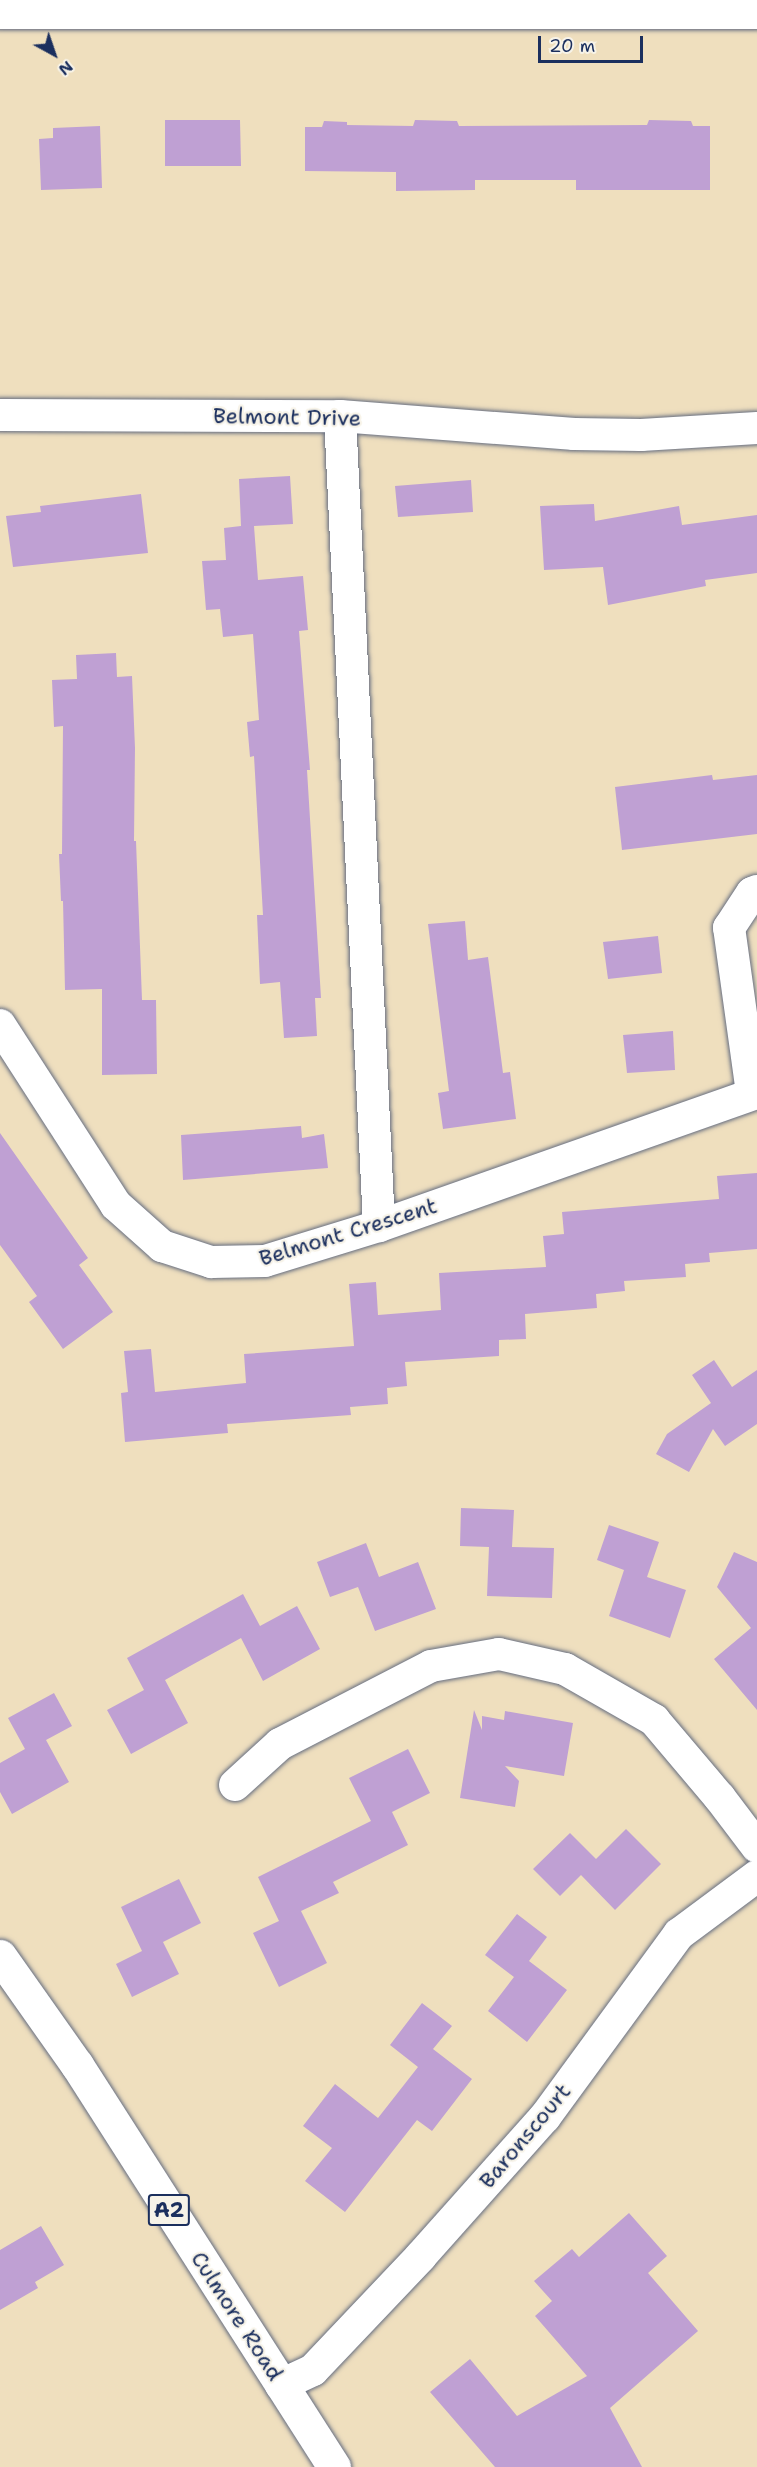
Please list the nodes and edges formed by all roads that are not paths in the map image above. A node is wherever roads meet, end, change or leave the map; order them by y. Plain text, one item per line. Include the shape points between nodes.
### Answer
1 (0, 13) edge
2 (757, 13) edge
3 (0, 415) edge
4 (340, 416) junction
5 (757, 428) edge
6 (757, 891) edge
7 (0, 1026) edge
8 (754, 1093) edge
9 (379, 1226) junction
10 (235, 1785) dead end
11 (757, 1846) edge
12 (757, 1876) edge
13 (0, 1956) edge
14 (281, 2385) junction
15 (333, 2467) edge

1 - 2 street
3 - 4 street, Belmont Drive
4 - 5 street, Belmont Drive via 574,434 641,435
4 - 9 street
6 - 8 street via 729,928
7 - 9 street, Belmont Crescent via 116,1205 162,1246 211,1262 265,1261
8 - 9 street, Belmont Crescent
10 - 11 street via 280,1744 431,1666 500,1654 565,1669 654,1720
12 - 14 street, Baronscourt via 679,1934 545,2117 313,2370
13 - 14 highway, Culmore Road / A2 via 77,2065
14 - 15 highway, Culmore Road / A2

